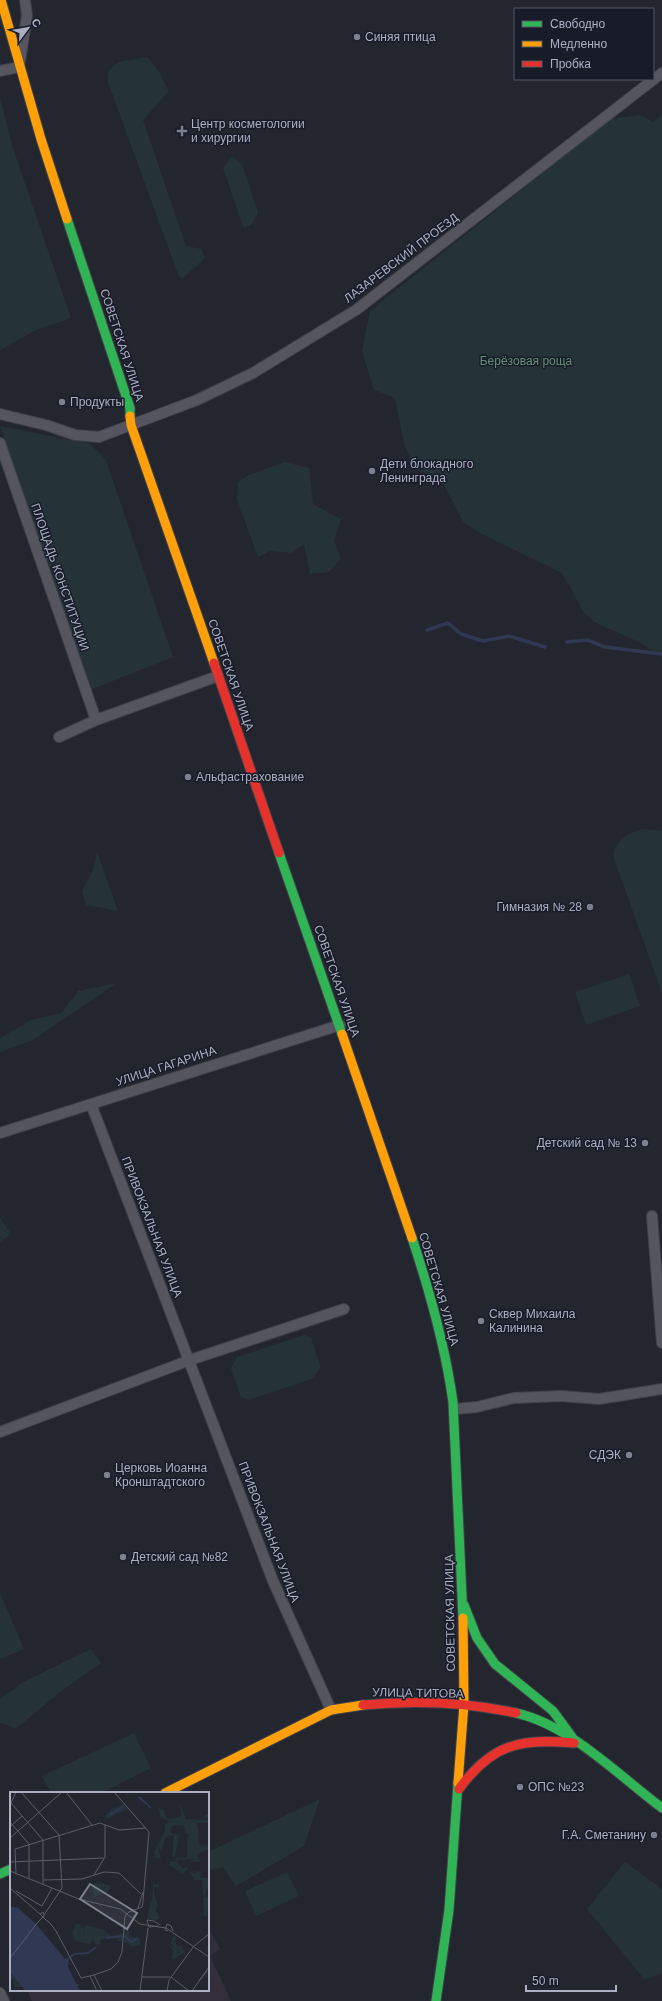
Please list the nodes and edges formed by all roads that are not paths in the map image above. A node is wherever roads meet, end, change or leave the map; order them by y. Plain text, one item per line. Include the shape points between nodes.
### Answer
1 (1, 0) edge
2 (25, 0) edge
3 (19, 67) junction
4 (0, 70) edge
5 (662, 73) edge
6 (654, 79) edge
7 (653, 80) edge
8 (3, 413) edge
9 (131, 424) junction
10 (0, 443) edge
11 (218, 676) junction
12 (96, 720) junction
13 (59, 737) dead end
14 (340, 1025) junction
15 (91, 1104) junction
16 (0, 1133) edge
17 (652, 1216) dead end
18 (344, 1309) dead end
19 (662, 1343) edge
20 (190, 1360) junction
21 (662, 1389) edge
22 (455, 1409) junction
23 (0, 1432) edge
24 (463, 1603) junction
25 (464, 1704) junction
26 (331, 1710) junction
27 (577, 1743) junction
28 (459, 1789) junction
29 (167, 1792) edge
30 (662, 1808) edge
31 (10, 1869) edge
32 (0, 1874) edge
33 (0, 1992) edge
34 (4, 2001) edge
35 (436, 2001) edge

1 - 3 main road, СОВЕТСКАЯ УЛИЦА
2 - 3 street via 27,16
3 - 4 street
3 - 9 main road, СОВЕТСКАЯ УЛИЦА via 40,139 130,408
5 - 6 street, ЛАЗАРЕВСКИЙ ПРОЕЗД
7 - 9 street, ЛАЗАРЕВСКИЙ ПРОЕЗД via 356,310 253,373 197,400
8 - 9 street, ЛАЗАРЕВСКИЙ ПРОЕЗД via 76,435 99,436
9 - 11 main road, СОВЕТСКАЯ УЛИЦА
10 - 12 street, ПЛОЩАДЬ КОНСТИТУЦИИ
11 - 12 street
11 - 14 main road, СОВЕТСКАЯ УЛИЦА
12 - 13 street
14 - 15 street, УЛИЦА ГАГАРИНА
14 - 22 main road, СОВЕТСКАЯ УЛИЦА via 433,1303
15 - 16 street, УЛИЦА ГАГАРИНА
15 - 20 street, ПРИВОКЗАЛЬНАЯ УЛИЦА
17 - 19 street
18 - 20 street
20 - 23 street
20 - 26 street, ПРИВОКЗАЛЬНАЯ УЛИЦА via 273,1581
21 - 22 street via 599,1399 561,1396 514,1398 477,1407
22 - 24 main road, СОВЕТСКАЯ УЛИЦА
24 - 25 main road, СОВЕТСКАЯ УЛИЦА
24 - 27 main road via 477,1638 495,1664 553,1711
25 - 26 main road, УЛИЦА ТИТОВА via 355,1704
25 - 27 main road, УЛИЦА ТИТОВА via 509,1711 539,1721
25 - 28 main road, СОВЕТСКАЯ УЛИЦА
26 - 29 main road, УЛИЦА ТИТОВА
27 - 28 main road via 538,1741 508,1745 489,1755 472,1770
27 - 30 main road, УЛИЦА ТИТОВА
28 - 35 main road, СОВЕТСКАЯ УЛИЦА via 449,1910
31 - 32 main road
33 - 34 street

